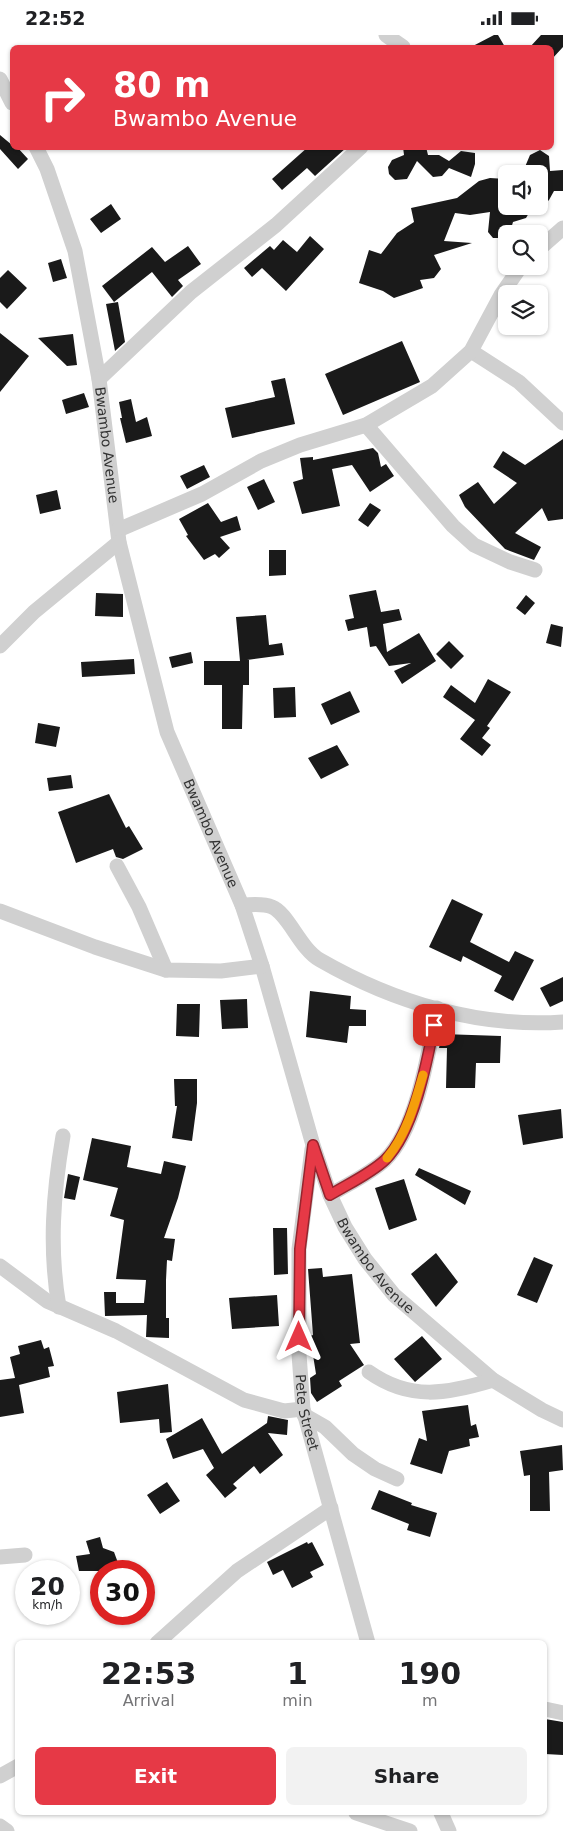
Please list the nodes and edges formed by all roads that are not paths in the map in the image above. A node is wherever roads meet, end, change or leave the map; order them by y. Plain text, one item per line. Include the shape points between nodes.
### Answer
1 (386, 35) edge
2 (401, 45) edge
3 (1, 83) edge
4 (10, 99) edge
5 (37, 150) edge
6 (358, 150) edge
7 (563, 228) edge
8 (548, 241) edge
9 (515, 275) edge
10 (471, 351) junction
11 (98, 379) junction
12 (563, 423) edge
13 (366, 425) junction
14 (119, 536) junction
15 (535, 570) dead end
16 (0, 646) edge
17 (117, 866) dead end
18 (242, 905) junction
19 (0, 911) edge
20 (262, 966) junction
21 (166, 970) junction
22 (437, 1008) junction
23 (563, 1022) edge
24 (63, 1136) dead end
25 (313, 1145) junction
26 (330, 1195) junction
27 (0, 1266) edge
28 (59, 1307) junction
29 (369, 1372) dead end
30 (493, 1380) junction
31 (304, 1412) junction
32 (563, 1419) edge
33 (397, 1479) dead end
34 (331, 1508) junction
35 (25, 1555) dead end
36 (0, 1557) edge
37 (159, 1640) edge
38 (367, 1640) edge
39 (547, 1709) edge
40 (563, 1713) edge
41 (15, 1768) edge
42 (0, 1776) edge
43 (362, 1815) edge
44 (442, 1815) edge
45 (0, 1826) edge
46 (6, 1831) edge
47 (410, 1831) edge
48 (449, 1831) edge

1 - 2 street
3 - 4 street
5 - 11 street, Bwambo Avenue via 75,251
6 - 11 street via 276,225 191,292
7 - 8 street
9 - 10 street
10 - 12 street via 519,382
10 - 13 street via 432,386
11 - 14 street, Bwambo Avenue
13 - 14 street via 261,461
13 - 15 street via 453,526 474,545
14 - 16 street
14 - 18 street, Bwambo Avenue via 167,732
17 - 21 street
18 - 20 street, Bwambo Avenue
18 - 22 street via 273,907 318,959 389,994
19 - 21 street
20 - 21 street via 222,971
20 - 25 street, Bwambo Avenue
22 - 23 street via 472,1018 505,1022
22 - 26 street via 428,1058 413,1110 400,1138 385,1159
24 - 28 street via 52,1227
25 - 26 street, Bwambo Avenue
25 - 31 street, Pete Street via 300,1249 299,1355
26 - 30 street, Bwambo Avenue via 345,1227 394,1295
27 - 28 street
28 - 31 street via 116,1331 244,1400 284,1411
29 - 30 street via 393,1387 428,1393 457,1391
30 - 32 street, Bwambo Avenue
31 - 33 street via 354,1454
31 - 34 street, Pete Street
34 - 37 street via 237,1571
34 - 38 street, Pete Street
35 - 36 street
39 - 40 street
41 - 42 street
43 - 47 street
44 - 48 street
45 - 46 street

